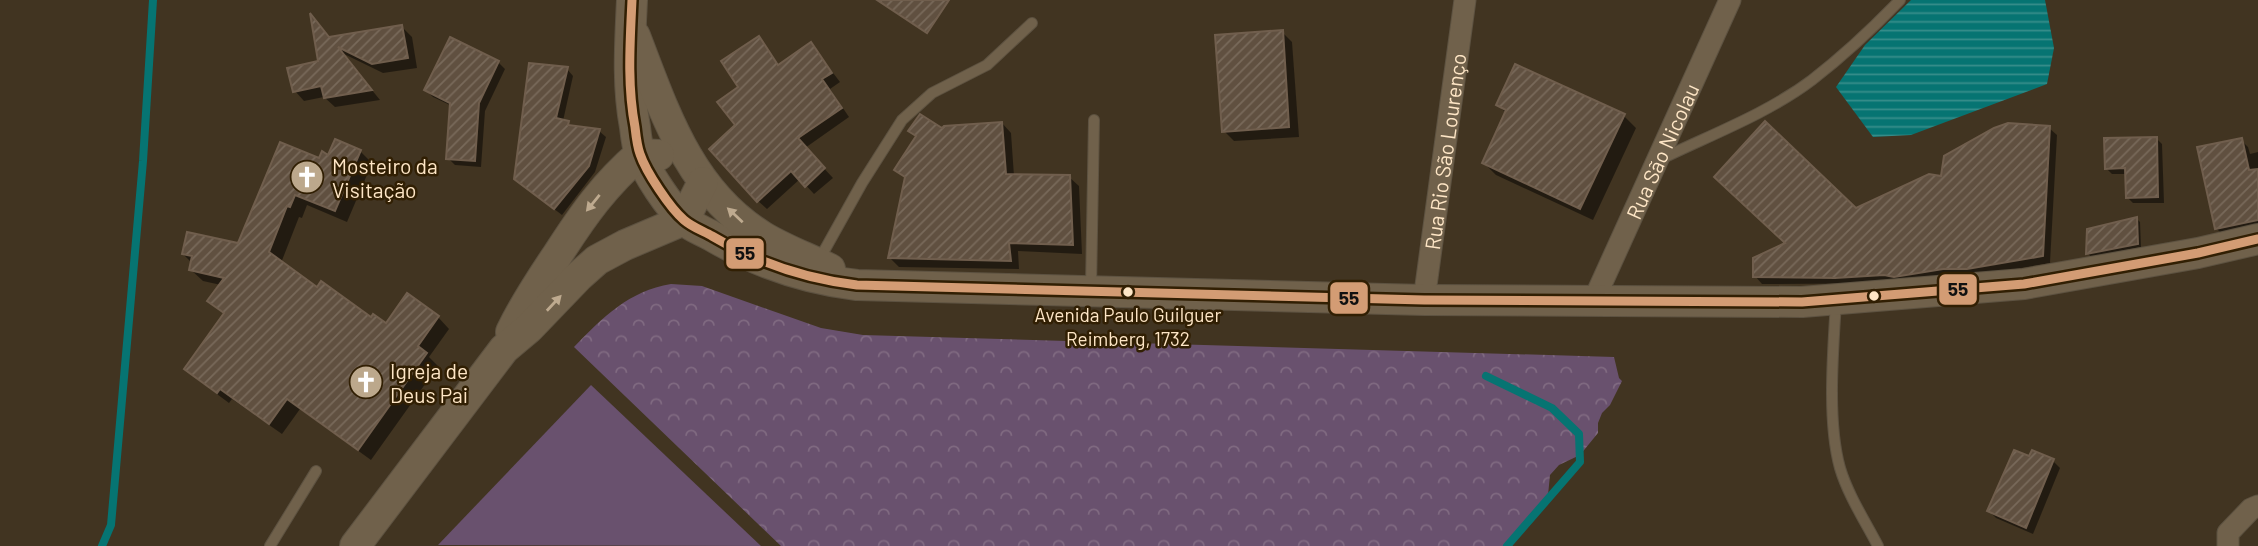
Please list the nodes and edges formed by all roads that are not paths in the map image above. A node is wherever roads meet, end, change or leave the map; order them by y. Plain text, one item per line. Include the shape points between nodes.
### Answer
1 (1465, 0) edge
2 (1730, 0) edge
3 (1900, 0) edge
4 (631, 12) edge
5 (1032, 23) dead end
6 (1094, 120) dead end
7 (640, 154) junction
8 (686, 158) junction
9 (1656, 161) junction
10 (703, 182) junction
11 (684, 220) junction
12 (643, 237) junction
13 (2258, 239) edge
14 (717, 240) junction
15 (818, 263) junction
16 (857, 285) junction
17 (1091, 291) junction
18 (1424, 300) junction
19 (1836, 300) junction
20 (1593, 302) junction
21 (504, 349) junction
22 (316, 471) dead end
23 (2258, 506) edge
24 (364, 539) edge
25 (2228, 540) edge
26 (270, 546) edge
27 (1878, 546) edge

1 - 18 street, Rua Rio São Lourenço
2 - 9 street, Rua São Nicolau
3 - 9 lane via 1811,80 1777,102
4 - 7 main road via 630,102
4 - 8 main road via 659,99
5 - 15 lane via 987,65 932,93 902,120
6 - 17 lane
7 - 8 main road
7 - 11 main road
7 -> 21 main road via 585,211 535,288
8 - 10 main road
9 - 20 street, Rua São Nicolau
10 - 11 main road
15 -> 10 main road via 762,236 736,217
11 - 12 main road
11 - 14 main road
12 - 14 main road
21 -> 12 main road via 597,260
13 - 19 main road via 2024,284
14 - 16 main road via 798,275
15 - 16 main road
16 - 17 main road
17 - 18 main road
18 - 20 main road
19 - 20 main road
19 - 27 lane via 1836,449 1841,471
21 - 24 main road
22 - 26 lane
23 - 25 street

